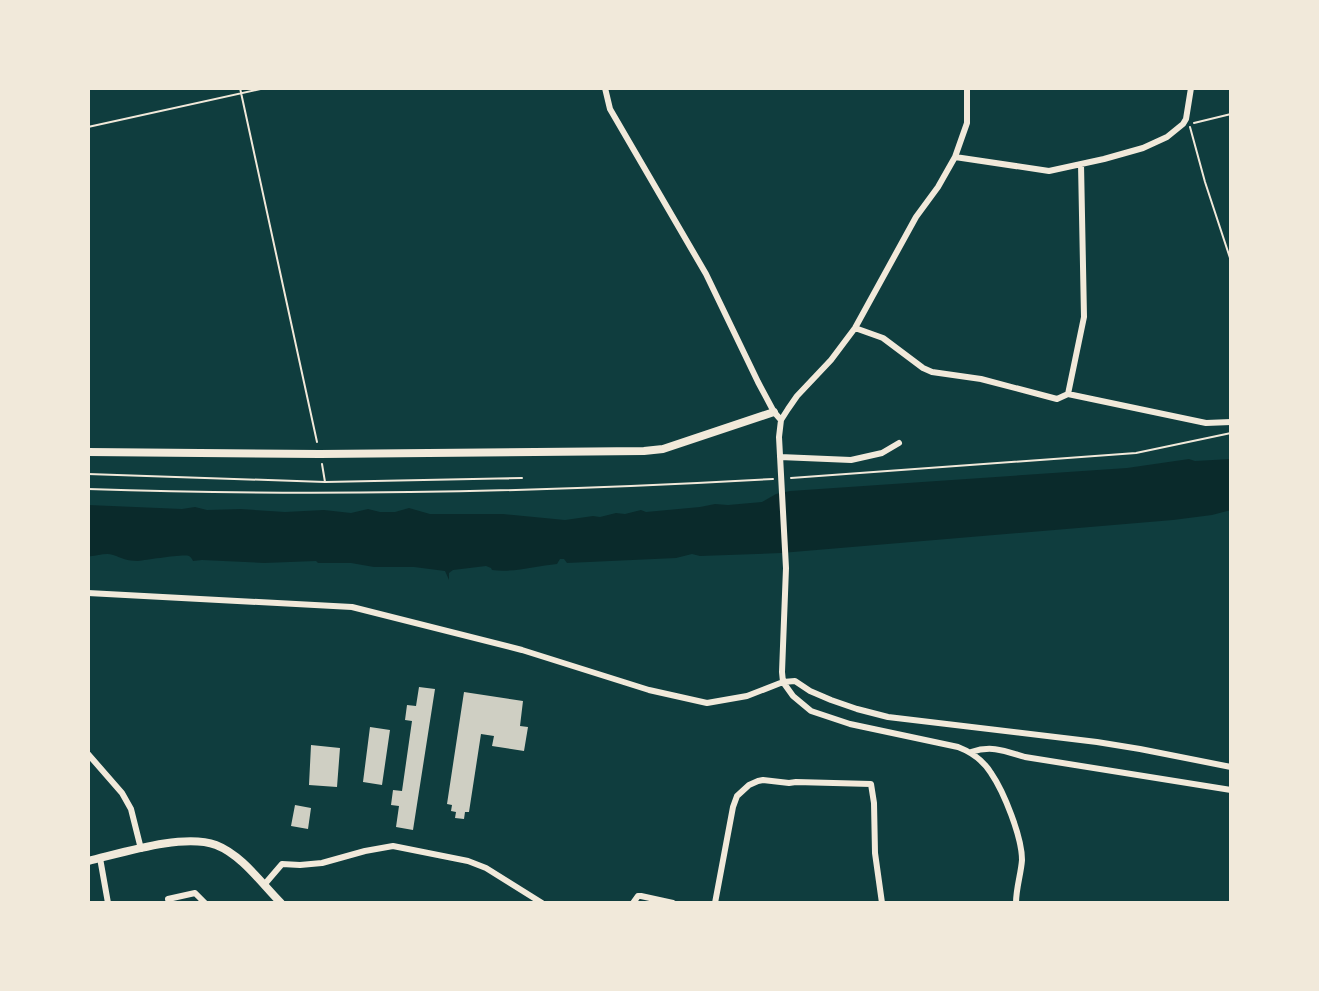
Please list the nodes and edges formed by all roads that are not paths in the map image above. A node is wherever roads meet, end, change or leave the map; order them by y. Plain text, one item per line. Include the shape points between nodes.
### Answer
1 (605, 88) edge
2 (967, 88) edge
3 (1191, 88) edge
4 (955, 157) junction
5 (1081, 164) junction
6 (855, 328) junction
7 (1068, 394) junction
8 (774, 412) junction
9 (781, 420) junction
10 (1231, 422) edge
11 (899, 443) dead end
12 (88, 452) edge
13 (780, 457) junction
14 (88, 593) edge
15 (783, 682) junction
16 (971, 752) junction
17 (88, 754) edge
18 (1231, 767) edge
19 (1231, 790) edge
20 (141, 849) junction
21 (100, 858) junction
22 (88, 861) edge
23 (264, 885) junction
24 (108, 903) edge
25 (169, 903) edge
26 (205, 903) edge
27 (281, 903) edge
28 (542, 903) edge
29 (633, 903) edge
30 (673, 903) edge
31 (715, 903) edge
32 (882, 903) edge
33 (1016, 903) edge

1 - 8 street via 610,109 706,274
2 - 4 street via 967,123
3 - 5 street via 1186,119 1167,137
4 - 5 street via 1049,171
4 - 6 street
5 - 7 street via 1084,317
6 - 7 street via 883,338 932,372 1057,399
6 - 9 street
7 - 10 street via 1206,423
8 - 9 street
8 - 12 street via 644,451
9 - 13 street
11 - 13 street via 851,460
13 - 15 street via 786,568
14 - 15 street via 352,607 707,703
15 - 16 street via 811,711
15 - 18 street via 795,681 831,700 888,717 1097,742
16 - 19 street via 998,749
16 - 33 street via 990,771 1012,814 1022,859
17 - 20 street via 131,809
20 - 21 street
20 - 23 street via 189,841 217,846
21 - 22 street
21 - 24 street
23 - 27 street
23 - 28 street via 282,864 322,863 393,846 468,861
25 - 26 street via 168,899 195,893
29 - 30 street via 638,896
31 - 32 street via 735,801 749,785 763,780 871,784

